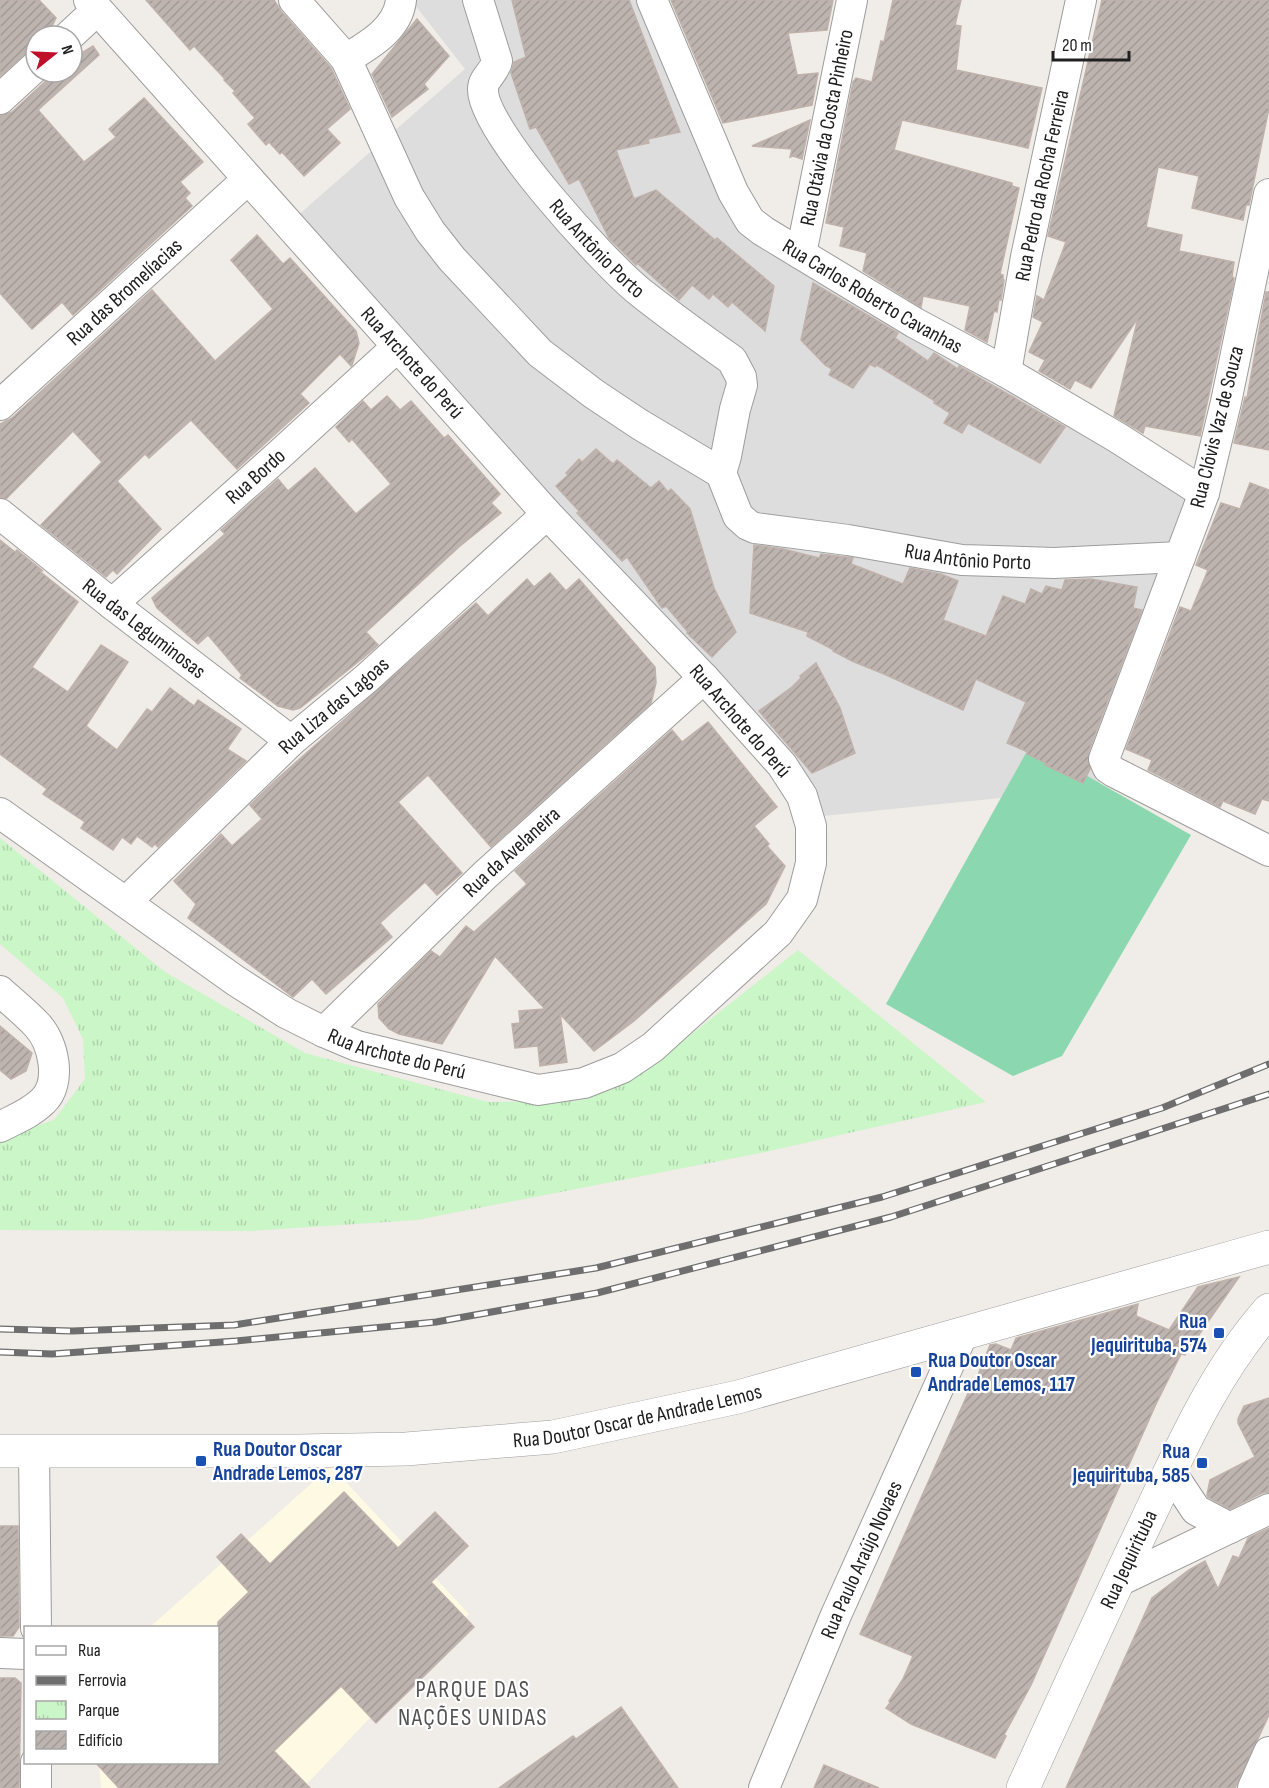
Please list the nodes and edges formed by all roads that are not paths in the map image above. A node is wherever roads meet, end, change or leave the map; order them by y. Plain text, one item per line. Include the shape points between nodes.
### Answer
1 (294, 0) edge
2 (401, 0) edge
3 (478, 0) edge
4 (652, 0) edge
5 (852, 0) edge
6 (1081, 0) edge
7 (93, 5) edge
8 (78, 24) edge
9 (346, 59) junction
10 (24, 77) edge
11 (0, 99) edge
12 (248, 179) junction
13 (1269, 195) edge
14 (801, 254) junction
15 (397, 347) junction
16 (1006, 372) junction
17 (0, 405) edge
18 (721, 473) junction
19 (1204, 493) junction
20 (0, 514) edge
21 (548, 514) junction
22 (1180, 557) junction
23 (112, 603) junction
24 (704, 678) junction
25 (291, 741) junction
26 (0, 813) edge
27 (1269, 851) edge
28 (126, 902) junction
29 (0, 991) edge
30 (324, 1032) junction
31 (0, 1127) edge
32 (1265, 1252) edge
33 (1269, 1310) edge
34 (963, 1334) junction
35 (0, 1451) edge
36 (34, 1452) junction
37 (1170, 1472) junction
38 (1269, 1509) edge
39 (1230, 1528) junction
40 (1117, 1582) junction
41 (36, 1626) edge
42 (0, 1653) edge
43 (24, 1654) edge
44 (1269, 1752) edge
45 (36, 1764) edge
46 (36, 1788) edge
47 (764, 1788) edge
48 (1023, 1788) edge
49 (1253, 1788) edge

1 - 9 street
2 - 9 street via 392,25
3 - 18 street, Rua Antônio Porto via 497,61 484,83 484,96 511,149 596,249 638,291 732,360 738,370 742,385
4 - 14 street, Rua Carlos Roberto Cavanhas via 739,205 750,221
5 - 14 street, Rua Otávia da Costa Pinheiro
6 - 16 street, Rua Pedro da Rocha Ferreira via 1026,257
7 - 8 street
7 - 12 street, Rua Archote do Perú
9 - 18 street via 409,197 452,259 540,353 639,424
10 - 11 street
12 - 15 street, Rua Archote do Perú
12 - 17 street, Rua das Bromelíacias
13 - 19 street, Rua Clóvis Vaz de Souza
14 - 16 street, Rua Carlos Roberto Cavanhas
15 - 21 street, Rua Archote do Perú
15 - 23 street, Rua Bordo
16 - 19 street, Rua Carlos Roberto Cavanhas
18 - 22 street, Rua Antônio Porto via 738,516 755,528 972,561 1054,563
19 - 22 street, Rua Clóvis Vaz de Souza
20 - 23 street, Rua das Leguminosas
21 - 24 street, Rua Archote do Perú
21 - 25 street, Rua Liza das Lagoas via 367,678
22 - 27 street, Rua Clóvis Vaz de Souza via 1105,763 1114,772
23 - 25 street, Rua das Leguminosas
24 - 30 street, Rua da Avelaneira via 485,875
24 - 30 street, Rua Archote do Perú via 782,765 802,796 811,826 811,863 802,899 778,933 653,1047 622,1068 584,1083 538,1090 357,1046
25 - 28 street, Rua Liza das Lagoas
26 - 28 street, Rua Archote do Perú
28 - 30 street, Rua Archote do Perú via 236,981
29 - 31 street via 39,1027 49,1046 55,1073 53,1088 45,1100
32 - 34 street, Rua Doutor Oscar de Andrade Lemos
33 - 37 street, Rua Jequirituba via 1246,1336 1216,1382
34 - 36 street, Rua Doutor Oscar de Andrade Lemos via 738,1397 553,1437 406,1449
34 - 47 street, Rua Paulo Araújo Novaes via 836,1615
35 - 36 street, Rua Doutor Oscar de Andrade Lemos
36 - 41 street
37 - 39 street via 1196,1510
37 - 40 street, Rua Jequirituba
38 - 39 street
39 - 40 street
40 - 48 street, Rua Jequirituba
42 - 43 street
44 - 49 street
45 - 46 street

